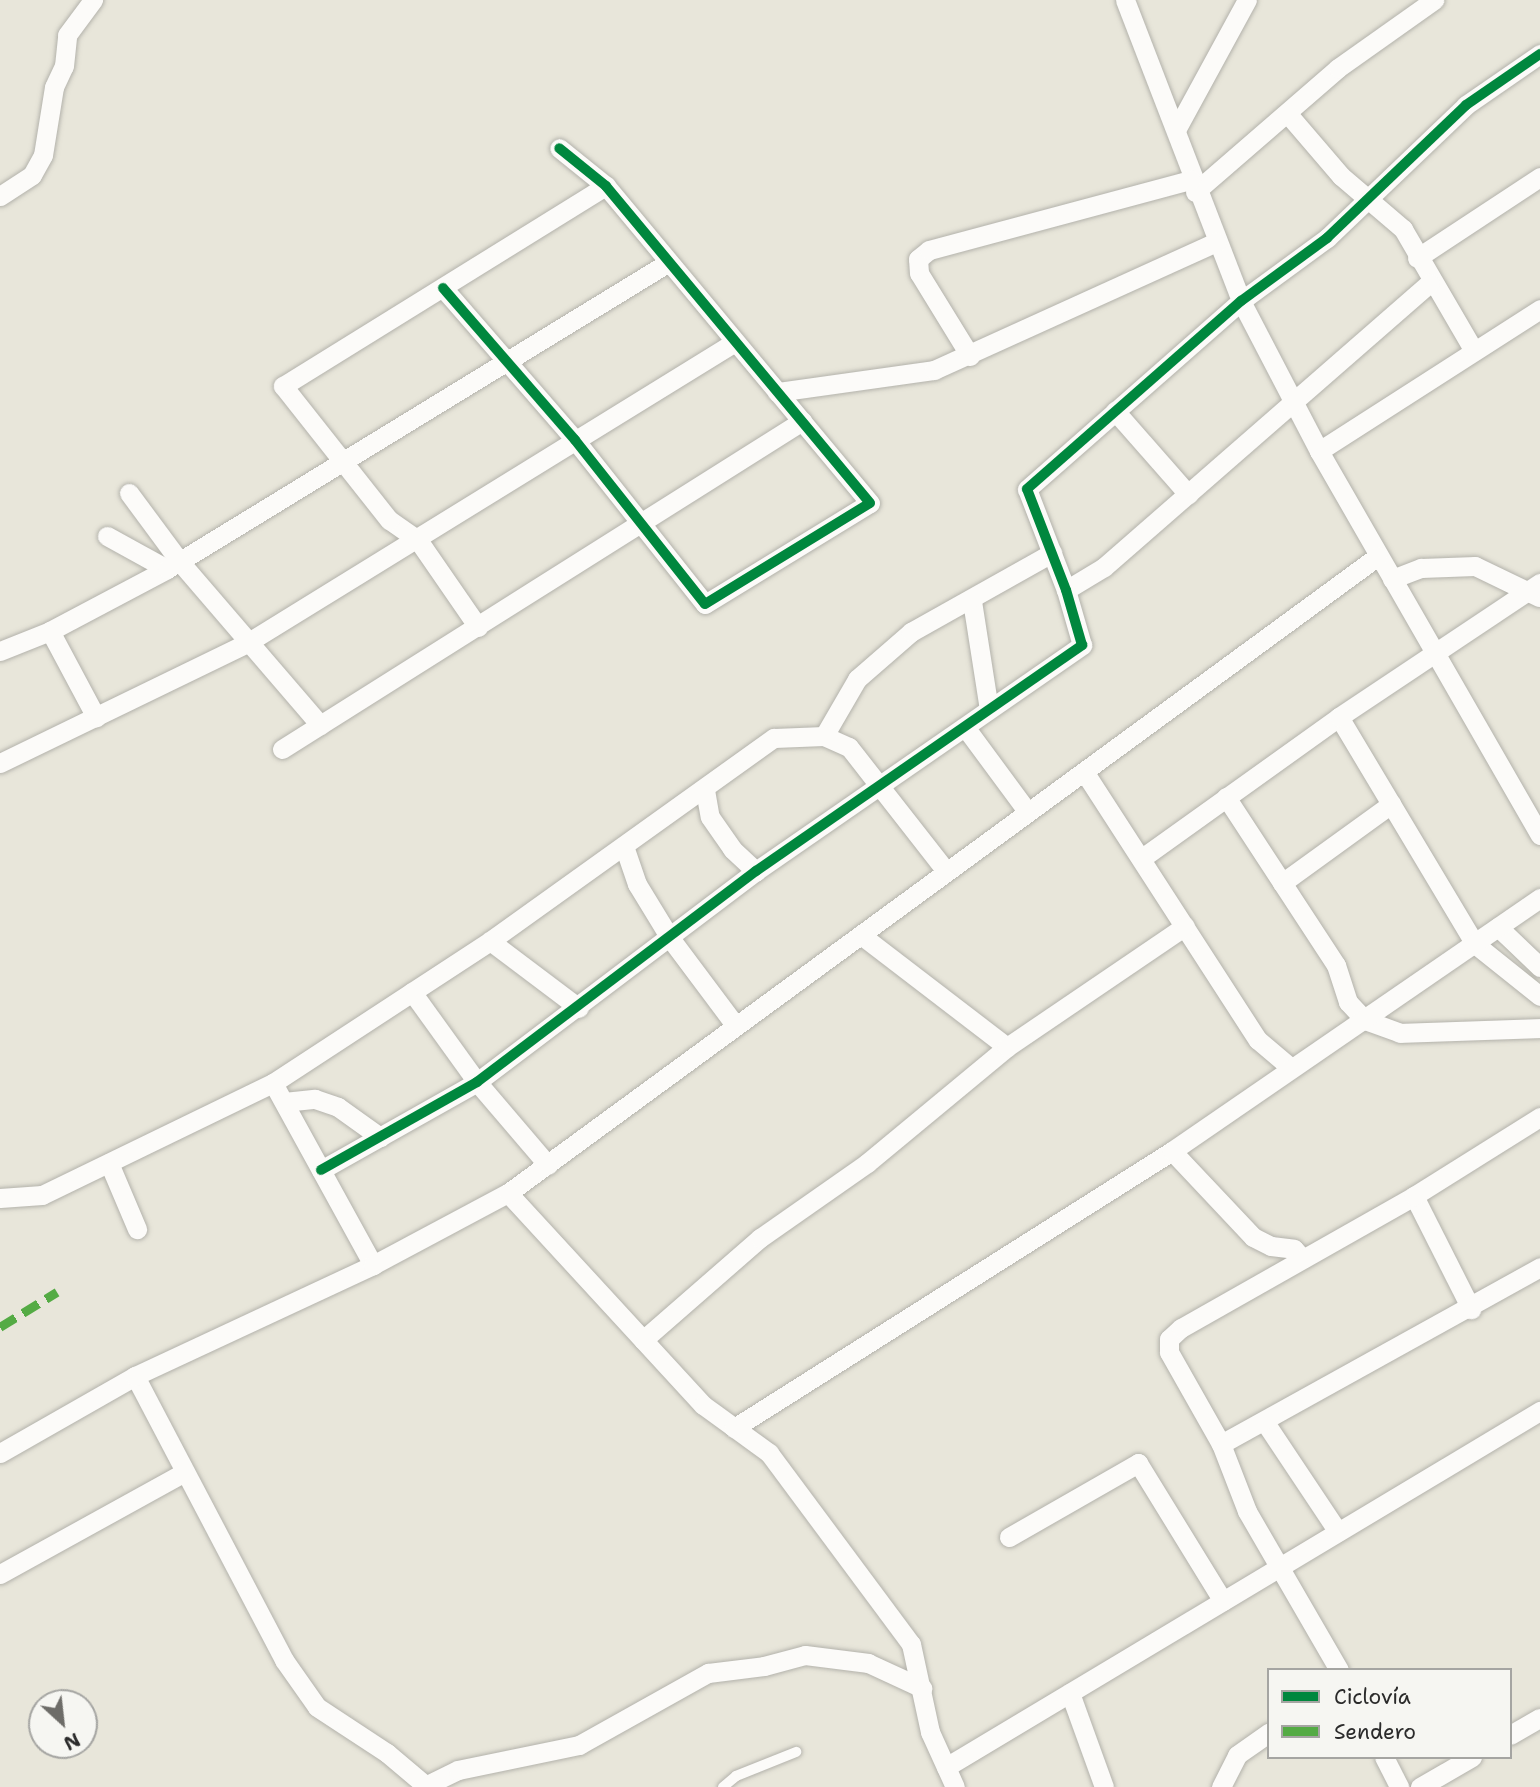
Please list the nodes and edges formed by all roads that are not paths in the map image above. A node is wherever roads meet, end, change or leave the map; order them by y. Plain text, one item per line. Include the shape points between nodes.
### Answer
1 (93, 0) edge
2 (1125, 0) edge
3 (1247, 0) edge
4 (1434, 0) edge
5 (1540, 54) edge
6 (1287, 113) junction
7 (1176, 130) junction
8 (559, 148) dead end
9 (1540, 177) edge
10 (606, 186) junction
11 (1193, 186) junction
12 (0, 196) edge
13 (1367, 199) junction
14 (1216, 242) junction
15 (1417, 258) junction
16 (669, 262) junction
17 (1430, 283) junction
18 (443, 288) junction
19 (1241, 301) junction
20 (1540, 309) edge
21 (735, 342) junction
22 (1474, 351) junction
23 (970, 356) junction
24 (509, 362) junction
25 (777, 392) junction
26 (1292, 399) junction
27 (1115, 411) junction
28 (802, 421) junction
29 (575, 440) junction
30 (1319, 451) junction
31 (346, 461) junction
32 (129, 493) dead end
33 (1188, 494) junction
34 (643, 523) junction
35 (107, 536) dead end
36 (418, 540) junction
37 (1052, 553) junction
38 (1378, 556) junction
39 (174, 566) junction
40 (1392, 579) junction
41 (1066, 590) junction
42 (1537, 590) edge
43 (972, 601) junction
44 (478, 627) junction
45 (50, 631) junction
46 (247, 643) junction
47 (0, 651) edge
48 (1436, 655) junction
49 (989, 709) junction
50 (96, 717) junction
51 (1339, 717) junction
52 (320, 725) junction
53 (965, 727) junction
54 (824, 736) junction
55 (282, 749) dead end
56 (0, 763) edge
57 (1085, 773) junction
58 (882, 785) junction
59 (705, 790) junction
60 (1226, 797) junction
61 (1391, 804) junction
62 (1027, 811) junction
63 (1540, 835) edge
64 (624, 846) junction
65 (1142, 858) junction
66 (757, 871) junction
67 (946, 871) junction
68 (1282, 883) junction
69 (1540, 898) edge
70 (1185, 926) junction
71 (1498, 927) junction
72 (861, 935) junction
73 (670, 938) junction
74 (490, 941) junction
75 (1475, 944) junction
76 (1540, 967) edge
77 (412, 992) junction
78 (1540, 996) edge
79 (579, 1008) junction
80 (1365, 1020) junction
81 (735, 1025) junction
82 (1540, 1028) edge
83 (1007, 1047) junction
84 (1291, 1068) junction
85 (477, 1082) junction
86 (273, 1083) junction
87 (284, 1102) junction
88 (1540, 1117) edge
89 (380, 1137) junction
90 (1172, 1151) junction
91 (109, 1163) junction
92 (548, 1166) junction
93 (321, 1170) junction
94 (508, 1194) junction
95 (1414, 1196) junction
96 (0, 1198) edge
97 (137, 1229) dead end
98 (1303, 1259) junction
99 (373, 1265) junction
100 (1540, 1267) edge
101 (1471, 1309) junction
102 (643, 1340) junction
103 (135, 1376) junction
104 (1540, 1411) edge
105 (1264, 1421) junction
106 (734, 1428) junction
107 (1221, 1444) junction
108 (0, 1453) edge
109 (185, 1472) junction
110 (1338, 1532) junction
111 (1009, 1536) dead end
112 (1281, 1566) junction
113 (0, 1574) edge
114 (1223, 1601) junction
115 (1338, 1668) edge
116 (922, 1688) junction
117 (1070, 1692) junction
118 (1540, 1718) edge
119 (1267, 1734) edge
120 (1512, 1734) edge
121 (796, 1752) dead end
122 (1385, 1759) edge
123 (1469, 1759) edge
124 (946, 1767) junction
125 (424, 1786) edge
126 (723, 1787) edge
127 (955, 1787) edge
128 (1104, 1787) edge
129 (1222, 1787) edge
130 (1399, 1787) edge
131 (1420, 1787) edge

1 - 12 street via 67,35 43,155 32,175
2 - 7 street
3 - 7 street
4 - 6 street via 1338,68
5 - 13 street via 1466,104
6 - 11 street
6 - 13 street
7 - 11 street
8 - 10 street
9 - 15 street
10 - 16 street
10 - 18 street
11 - 14 street
11 - 23 street via 924,254 918,259 919,273
13 - 15 street via 1403,229
13 - 19 street via 1327,238
14 - 19 street
14 - 23 street
15 - 17 street
16 - 21 street
16 - 24 street
17 - 22 street
17 - 26 street
18 - 24 street
18 - 31 street via 283,386
19 - 26 street
19 - 27 street
20 - 22 street
21 - 25 street
21 - 29 street
22 - 30 street
23 - 25 street via 934,370
24 - 29 street
24 - 31 street
25 - 28 street
26 - 30 street
26 - 33 street
27 - 33 street
27 - 37 street via 1027,489
28 - 34 street
28 - 34 street via 870,503 705,604
29 - 34 street
29 - 36 street
30 - 38 street
31 - 36 street via 389,520
31 - 39 street
32 - 39 street
33 - 41 street via 1104,567
34 - 44 street
35 - 39 street
36 - 44 street
36 - 46 street
37 - 41 street
37 - 43 street via 1018,569
38 - 40 street
38 - 57 street
39 - 45 street
39 - 46 street
40 - 42 street via 1421,568 1475,566
40 - 48 street
41 - 49 street via 1082,645
42 - 48 street
43 - 49 street
43 - 54 street via 911,632 857,679
44 - 52 street
45 - 47 street
45 - 50 street
46 - 50 street
46 - 52 street
48 - 51 street
48 - 63 street
49 - 53 street
50 - 56 street
51 - 60 street
51 - 61 street
52 - 55 street
53 - 58 street
53 - 62 street
54 - 58 street via 849,747
54 - 59 street via 774,738
57 - 62 street
57 - 65 street
58 - 66 street
58 - 67 street
59 - 64 street
59 - 66 street via 710,817 732,849
60 - 65 street
60 - 68 street
61 - 68 street
61 - 75 street
62 - 67 street
64 - 73 street via 632,874
64 - 74 street
65 - 70 street
66 - 73 street
67 - 72 street
68 - 80 street via 1336,965 1348,1002
69 - 71 street
70 - 83 street
70 - 84 street via 1258,1040
71 - 75 street
71 - 76 street
72 - 81 street
72 - 83 street
73 - 79 street
73 - 81 street
74 - 77 street
74 - 79 street
75 - 78 street
75 - 80 street
77 - 85 street
77 - 86 street
79 - 85 street
80 - 82 street via 1400,1033
80 - 84 street
81 - 92 street
83 - 102 street via 867,1163 760,1238
84 - 90 street
85 - 89 street
85 - 92 street
86 - 87 street
86 - 91 street
87 - 89 street via 315,1099 338,1107
87 - 93 street
88 - 95 street
89 - 93 street
90 - 98 street via 1253,1237 1271,1246 1294,1249
90 - 106 street
91 - 96 street via 41,1195
91 - 97 street
92 - 94 street
93 - 99 street
94 - 99 street
94 - 102 street
95 - 98 street
95 - 101 street
98 - 107 street via 1169,1339 1169,1352
99 - 103 street
100 - 101 street
101 - 105 street
102 - 106 street via 703,1405
103 - 108 street
103 - 109 street
104 - 110 street
105 - 107 street
105 - 110 street
106 - 116 street via 769,1453 911,1644
107 - 112 street via 1247,1511
109 - 113 street
109 - 125 street via 284,1660 317,1707 387,1753
110 - 112 street
111 - 114 street via 1138,1463
112 - 114 street
112 - 115 street
114 - 117 street
116 - 124 street via 930,1732
116 - 125 street via 868,1664 805,1655 764,1667 708,1673 579,1745 458,1770
117 - 124 street
117 - 128 street
118 - 120 street
119 - 129 street via 1237,1755
121 - 126 lane via 736,1776
122 - 130 street
123 - 131 street
124 - 127 street

